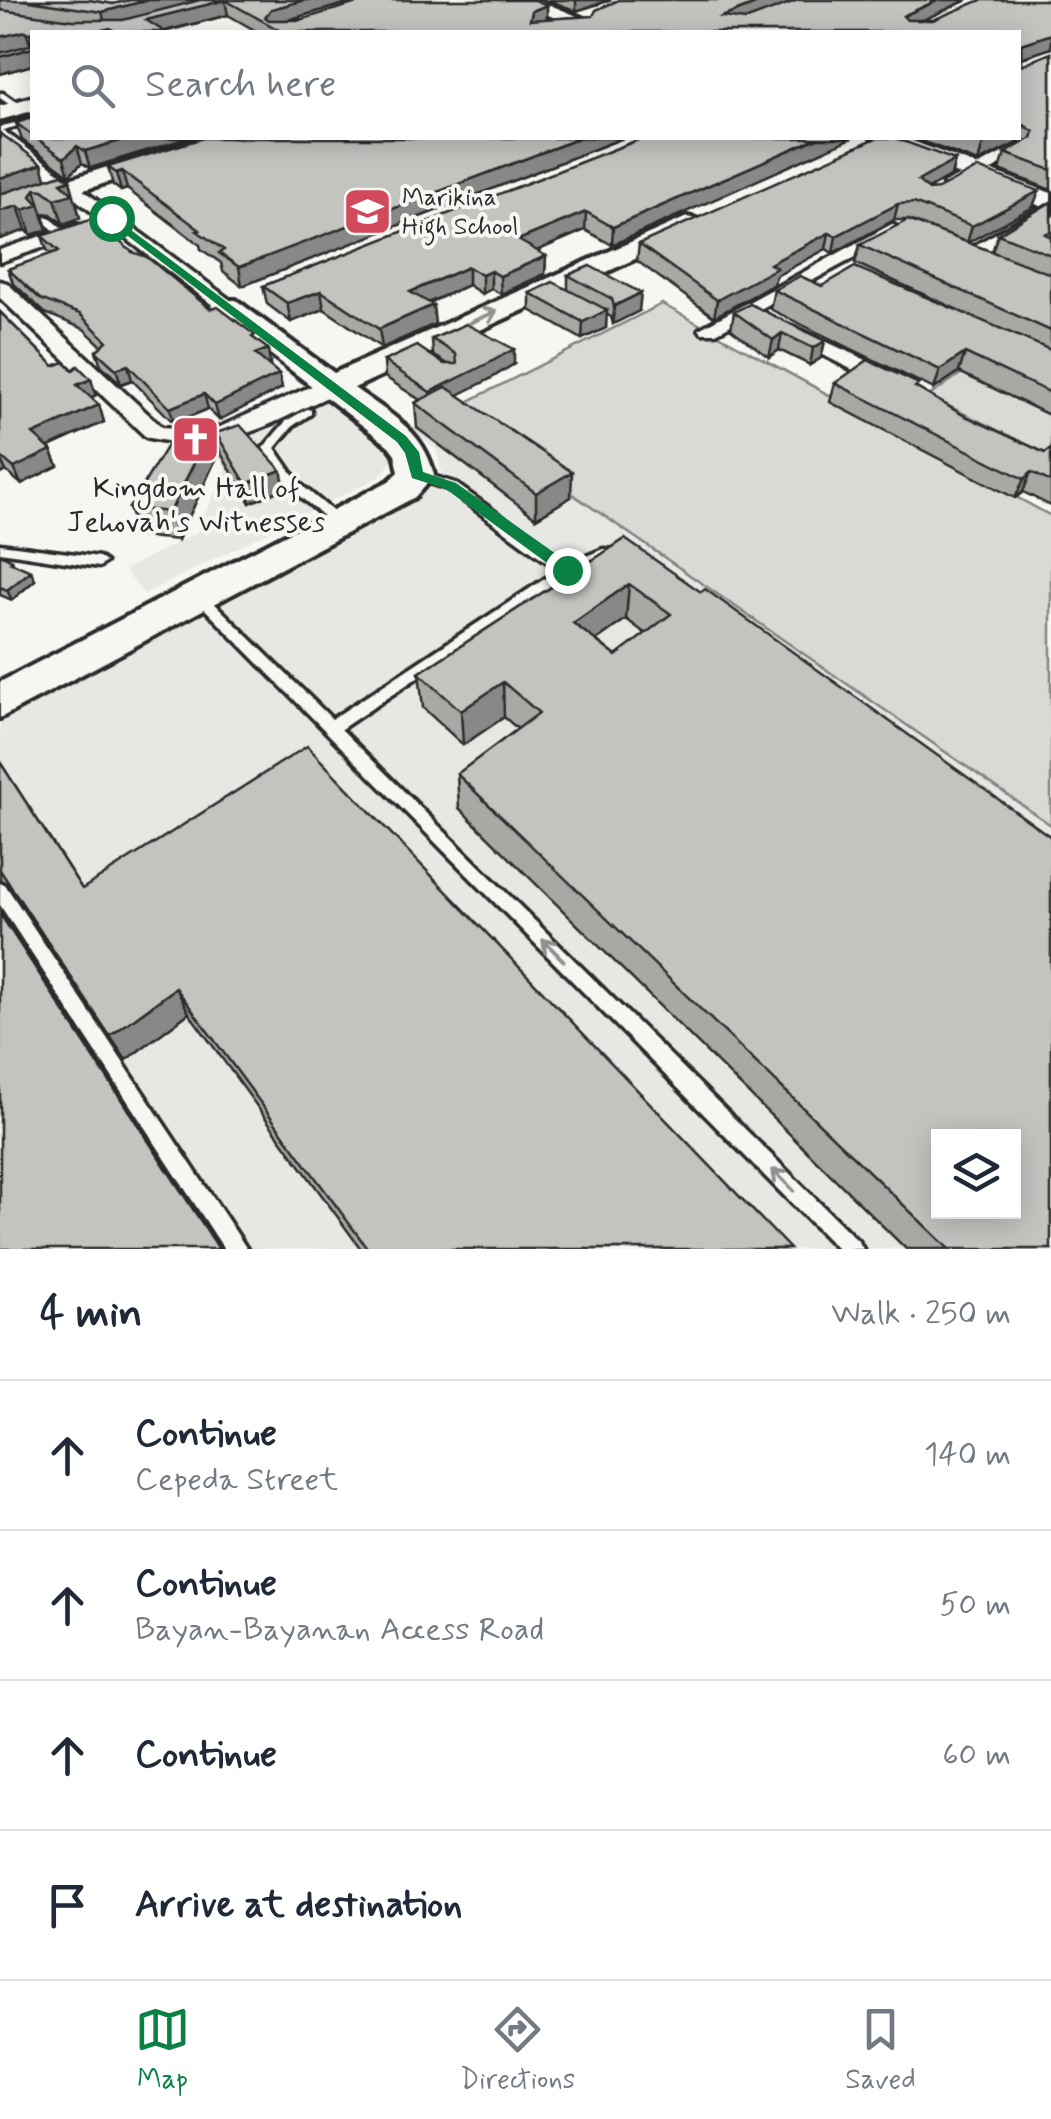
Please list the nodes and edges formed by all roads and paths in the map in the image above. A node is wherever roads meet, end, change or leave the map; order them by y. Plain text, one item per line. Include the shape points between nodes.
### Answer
1 (522, 0) edge
2 (609, 10) edge
3 (576, 21) junction
4 (548, 30) edge
5 (601, 30) edge
6 (17, 108) edge
7 (0, 131) edge
8 (216, 140) edge
9 (874, 140) edge
10 (1017, 150) edge
11 (973, 173) junction
12 (70, 186) junction
13 (942, 190) edge
14 (1051, 205) edge
15 (0, 209) edge
16 (703, 217) edge
17 (111, 218) junction
18 (46, 219) dead end
19 (907, 228) edge
20 (64, 234) junction
21 (0, 256) edge
22 (1002, 266) edge
23 (0, 287) edge
24 (261, 292) edge
25 (226, 306) junction
26 (746, 309) junction
27 (709, 328) dead end
28 (331, 386) junction
29 (916, 393) edge
30 (307, 412) dead end
31 (254, 439) junction
32 (417, 475) junction
33 (338, 522) junction
34 (0, 548) edge
35 (634, 558) edge
36 (99, 562) dead end
37 (567, 570) junction
38 (200, 596) junction
39 (0, 701) edge
40 (332, 727) junction
41 (0, 891) edge
42 (236, 1249) edge
43 (852, 1249) edge

1 - 3 street
2 - 3 street
3 - 4 street
3 - 5 street
6 - 7 lane
7 - 12 street
8 - 12 street
9 - 11 street
10 - 11 street
11 - 13 street
11 - 14 street
12 - 15 street
12 - 17 street
14 - 22 street via 963,250
28 -> 16 street via 556,294
17 - 20 street
17 - 25 street
18 - 20 lane
19 - 26 street
20 - 21 street
23 - 31 street via 154,432 192,441
24 - 25 street
25 - 28 street
26 - 27 street
26 - 29 street
28 - 31 street
28 - 32 street via 402,439
30 - 31 lane
31 - 33 lane
32 - 33 street
32 - 37 lane via 451,486
33 - 38 street
34 - 36 lane
35 - 37 lane via 608,552
37 - 40 lane
38 - 39 street
38 - 40 lane
43 -> 40 lane
41 - 42 lane

